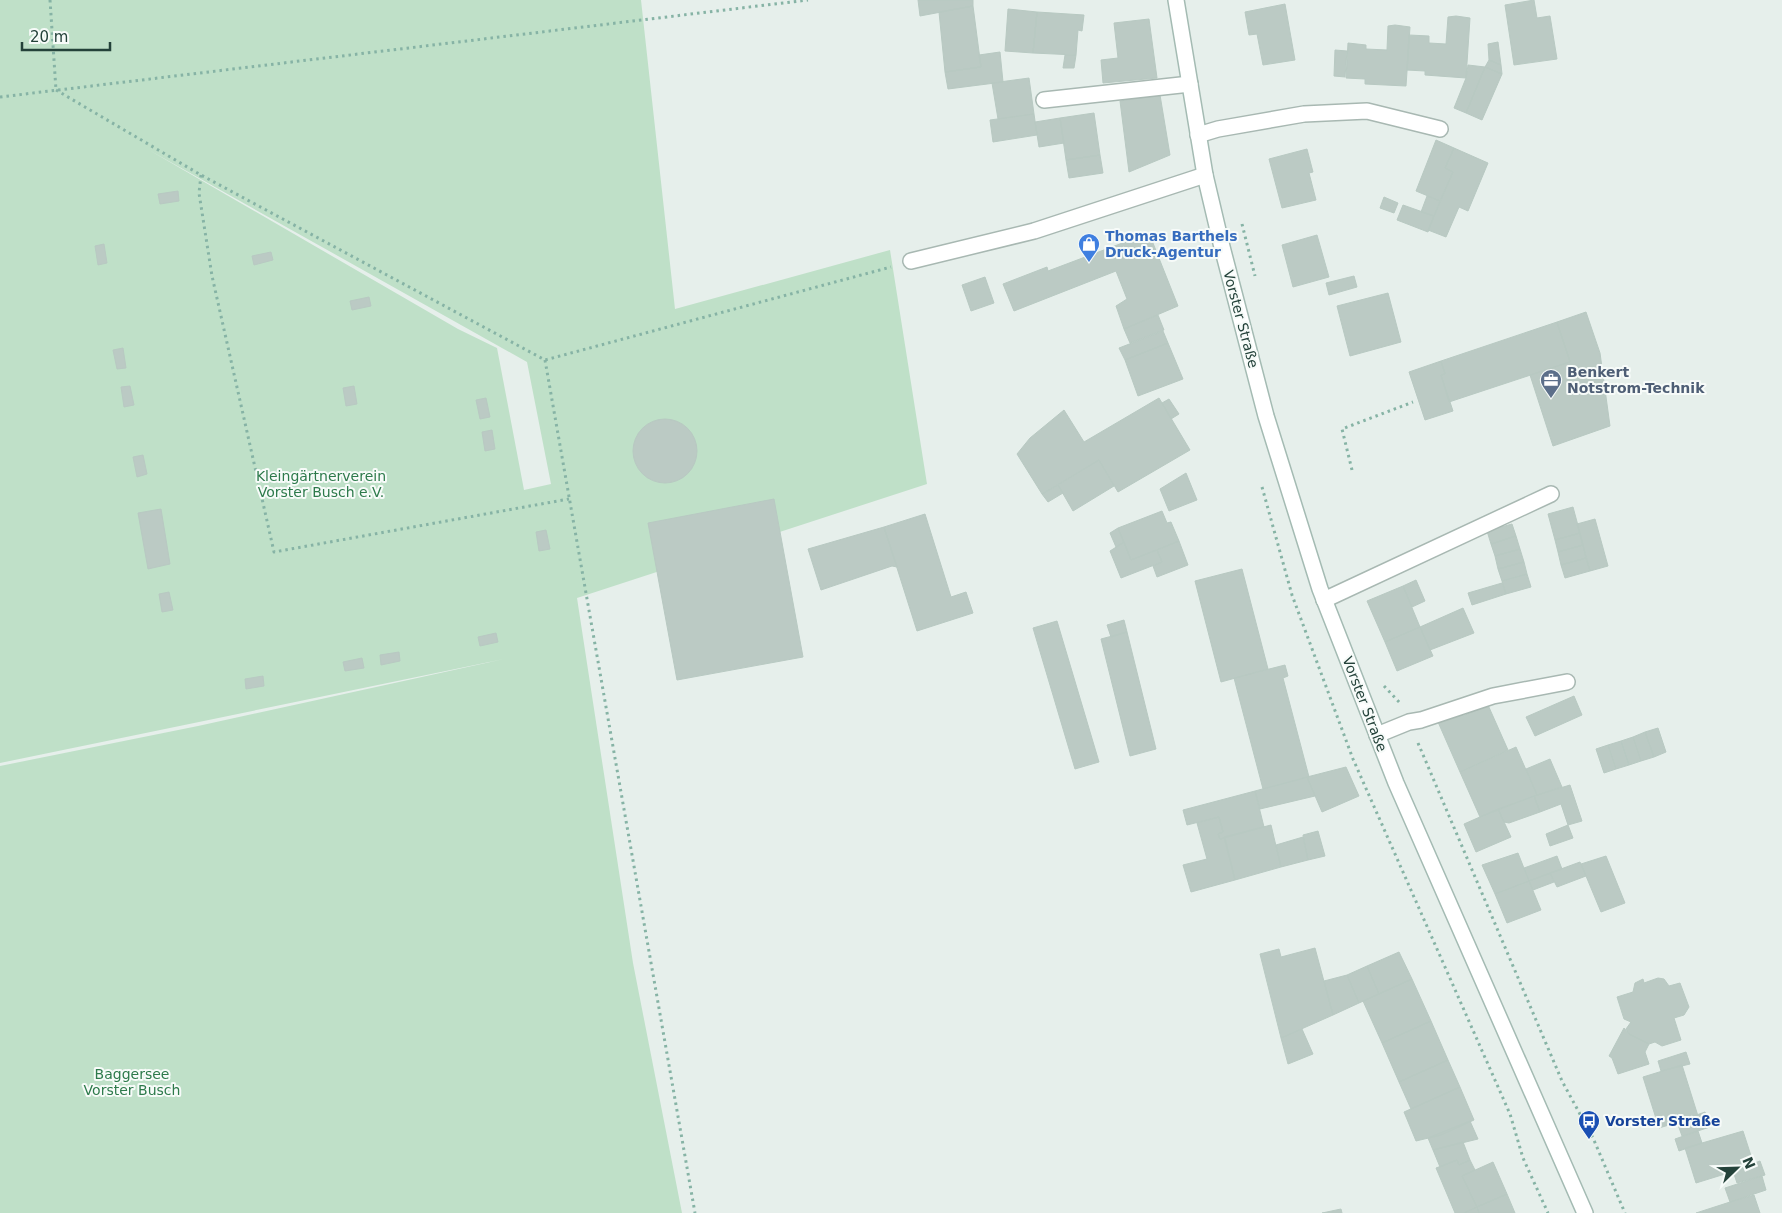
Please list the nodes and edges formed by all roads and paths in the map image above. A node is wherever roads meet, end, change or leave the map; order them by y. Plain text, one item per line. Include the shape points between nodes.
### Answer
1 (50, 0) edge
2 (808, 0) edge
3 (1176, 0) edge
4 (1190, 84) junction
5 (56, 90) junction
6 (0, 97) edge
7 (1044, 100) dead end
8 (1440, 130) dead end
9 (1198, 135) junction
10 (201, 175) junction
11 (1205, 175) junction
12 (1240, 215) dead end
13 (910, 261) joint
14 (1257, 282) dead end
15 (545, 360) junction
16 (1413, 402) dead end
17 (1352, 470) dead end
18 (1551, 494) dead end
19 (570, 499) junction
20 (1324, 600) junction
21 (1381, 682) dead end
22 (1567, 682) dead end
23 (1409, 722) junction
24 (1377, 735) junction
25 (695, 1213) edge
26 (1585, 1213) edge
27 (1625, 1213) edge

1 - 5 path
2 - 5 path
3 - 4 main road, Vorster Straße
4 - 7 main road
4 - 9 main road, Vorster Straße
5 - 6 path
5 - 10 path
8 - 9 main road via 1368,112 1304,114
9 - 11 main road, Vorster Straße
10 - 15 path
10 - 19 path via 198,193 212,276 274,552
11 - 13 main road via 1034,231
11 - 20 main road, Vorster Straße via 1266,416
12 - 14 path
13 - 15 path
15 - 19 path
16 - 17 path via 1342,429
18 - 20 main road
19 - 25 path
20 - 24 main road, Vorster Straße
21 - 23 path via 1401,703
22 - 23 main road via 1493,696
23 - 24 main road
23 - 27 path via 1562,1081 1593,1138
24 - 26 main road, Vorster Straße

